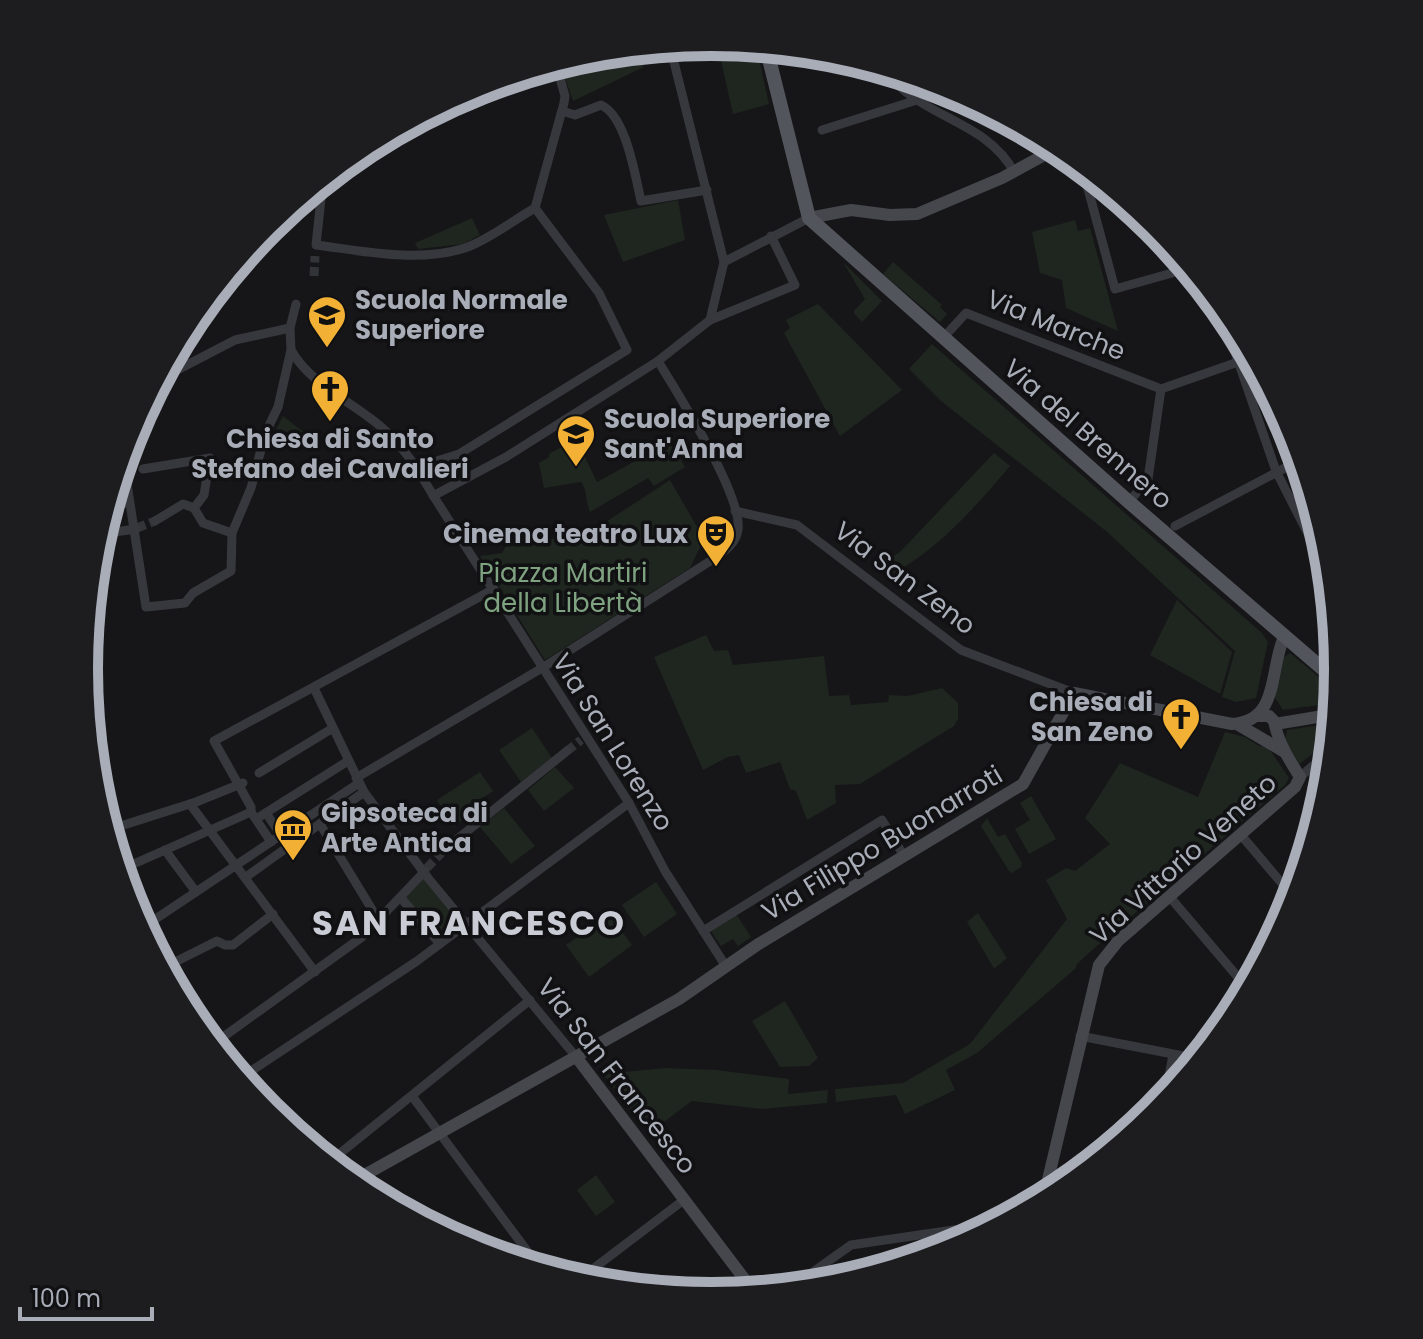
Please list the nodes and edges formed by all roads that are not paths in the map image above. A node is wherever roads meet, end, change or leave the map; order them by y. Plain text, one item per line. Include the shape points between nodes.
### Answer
1 (673, 57) edge
2 (769, 59) edge
3 (559, 76) edge
4 (898, 86) edge
5 (917, 100) junction
6 (562, 111) junction
7 (822, 130) dead end
8 (1045, 155) edge
9 (1014, 172) junction
10 (1087, 184) edge
11 (707, 190) junction
12 (321, 197) edge
13 (535, 208) junction
14 (809, 218) junction
15 (771, 236) junction
16 (724, 262) junction
17 (1178, 271) edge
18 (296, 304) dead end
19 (710, 320) junction
20 (290, 328) junction
21 (943, 338) junction
22 (1233, 346) edge
23 (291, 350) junction
24 (658, 361) junction
25 (1238, 362) junction
26 (176, 371) edge
27 (1161, 389) junction
28 (415, 463) junction
29 (1289, 465) edge
30 (143, 469) dead end
31 (1276, 471) junction
32 (126, 487) edge
33 (433, 496) junction
34 (1129, 502) junction
35 (129, 503) junction
36 (121, 504) edge
37 (194, 508) junction
38 (735, 511) junction
39 (155, 521) tunnel mouth
40 (1175, 526) dead end
41 (135, 529) junction
42 (114, 532) edge
43 (232, 533) junction
44 (1310, 538) edge
45 (494, 589) junction
46 (1284, 637) junction
47 (542, 668) junction
48 (1325, 671) edge
49 (314, 688) junction
50 (1074, 693) junction
51 (1323, 717) edge
52 (1256, 718) junction
53 (1237, 724) junction
54 (333, 728) junction
55 (1267, 732) junction
56 (567, 751) tunnel mouth
57 (348, 761) junction
58 (1318, 761) edge
59 (259, 773) dead end
60 (1300, 777) junction
61 (241, 784) junction
62 (360, 784) junction
63 (629, 803) junction
64 (190, 804) junction
65 (266, 813) junction
66 (254, 815) junction
67 (320, 824) junction
68 (119, 827) edge
69 (209, 831) junction
70 (281, 835) junction
71 (1241, 835) junction
72 (271, 842) junction
73 (445, 849) tunnel mouth
74 (165, 850) junction
75 (904, 856) junction
76 (130, 865) edge
77 (237, 865) junction
78 (426, 870) junction
79 (246, 877) junction
80 (1285, 887) edge
81 (196, 892) junction
82 (1169, 896) junction
83 (401, 898) junction
84 (273, 914) junction
85 (152, 921) edge
86 (379, 921) junction
87 (467, 924) junction
88 (703, 931) junction
89 (440, 944) junction
90 (173, 963) edge
91 (725, 965) junction
92 (315, 972) junction
93 (1241, 980) edge
94 (530, 1000) junction
95 (1080, 1036) junction
96 (222, 1038) edge
97 (1173, 1055) junction
98 (1187, 1057) edge
99 (577, 1058) junction
100 (249, 1072) edge
101 (1168, 1079) edge
102 (412, 1096) junction
103 (440, 1134) junction
104 (337, 1156) edge
105 (363, 1174) edge
106 (1047, 1183) edge
107 (685, 1199) junction
108 (961, 1230) edge
109 (530, 1255) edge
110 (591, 1271) edge
111 (809, 1275) edge
112 (747, 1282) edge

1 - 11 street
2 - 14 main road
3 - 6 street via 565,96
4 - 5 street
5 - 7 street
5 - 9 street via 986,138
6 - 11 street via 575,115 601,105 612,112 628,148 641,201
6 - 13 street
8 - 9 street
9 - 14 street via 910,215 851,210
10 - 17 street via 1115,289
11 - 16 street
12 - 13 street via 316,245 421,255 483,240
13 - 28 street via 599,293 627,350 459,454
14 - 15 street
14 - 21 main road, Via del Brennero
15 - 16 street
15 - 19 street via 795,285
16 - 19 street
18 - 20 street
19 - 24 street
20 - 23 street
20 - 26 street via 235,340
21 - 27 street, Via Marche via 966,313
21 - 34 main road, Via del Brennero
22 - 25 street
23 - 28 street, Via San Lorenzo via 306,370 378,424
23 - 43 street via 278,407
24 - 33 street via 506,457
24 - 38 street via 708,445
25 - 27 street
25 - 31 street
27 - 34 street via 1148,479
28 - 33 street, Via San Lorenzo
29 - 31 street
30 - 37 street via 210,458 204,495
31 - 40 street
31 - 44 street
32 - 35 street
33 - 45 street, Via San Lorenzo
34 - 46 main road, Via del Brennero
35 - 36 street
35 - 41 street
37 - 39 street via 183,504
37 - 43 street via 203,523
38 - 47 street via 735,538 715,558
38 - 50 street, Via San Zeno via 797,525 961,650
41 - 42 street
41 - 43 street via 146,607 185,603 231,571
45 - 47 street, Via San Lorenzo
45 - 49 street
46 - 48 main road, Via del Brennero
46 - 52 street via 1269,697
47 - 62 street
47 - 63 street, Via San Lorenzo
49 - 54 street, Via San Francesco
49 - 61 street via 214,741
50 - 53 street, Via San Zeno
50 - 75 street, Via Filippo Buonarroti via 1026,782
51 - 55 street
52 - 53 street, Via San Zeno
52 - 55 street via 1252,726
52 - 55 street via 1269,716
53 - 55 street, Via San Zeno
54 - 57 street, Via San Francesco
54 - 59 street
55 - 60 street
56 - 73 street
57 - 62 street, Via San Francesco
57 - 65 street
58 - 60 street, Via Vittorio Veneto
60 - 71 street, Via Vittorio Veneto
61 - 64 street
61 - 66 street
62 - 67 street
62 - 70 street
62 - 78 street, Via San Francesco
63 - 87 street
63 - 88 street, Via San Lorenzo
64 - 68 street
64 - 69 street
65 - 66 street
65 - 70 street
66 - 69 street
66 - 72 street
67 - 79 street
67 - 86 street
69 - 74 street
69 - 77 street
70 - 72 street
71 - 80 street
71 - 82 street, Via Vittorio Veneto
72 - 77 street
74 - 76 street
74 - 81 street
75 - 88 street via 882,820
75 - 91 street, Via Filippo Buonarroti
77 - 79 street
77 - 81 street
78 - 83 street
78 - 87 street, Via San Francesco
79 - 84 street
81 - 85 street
82 - 93 street
82 - 95 street, Via Vittorio Veneto via 1101,961
83 - 86 street
83 - 89 street
84 - 90 street via 233,945 217,941
84 - 92 street
86 - 92 street
87 - 89 street
87 - 94 street, Via San Francesco
88 - 91 street, Via San Lorenzo
89 - 100 street
91 - 99 street, Via Filippo Buonarroti
92 - 96 street
94 - 99 street, Via San Francesco
94 - 102 street
95 - 97 street
95 - 106 street, Via Vittorio Veneto
97 - 98 street
97 - 101 street
99 - 103 street
99 - 107 street, Via San Francesco
102 - 103 street
102 - 104 street
103 - 105 street
103 - 109 street
107 - 110 street
107 - 112 street, Via San Francesco
108 - 111 street via 851,1245

